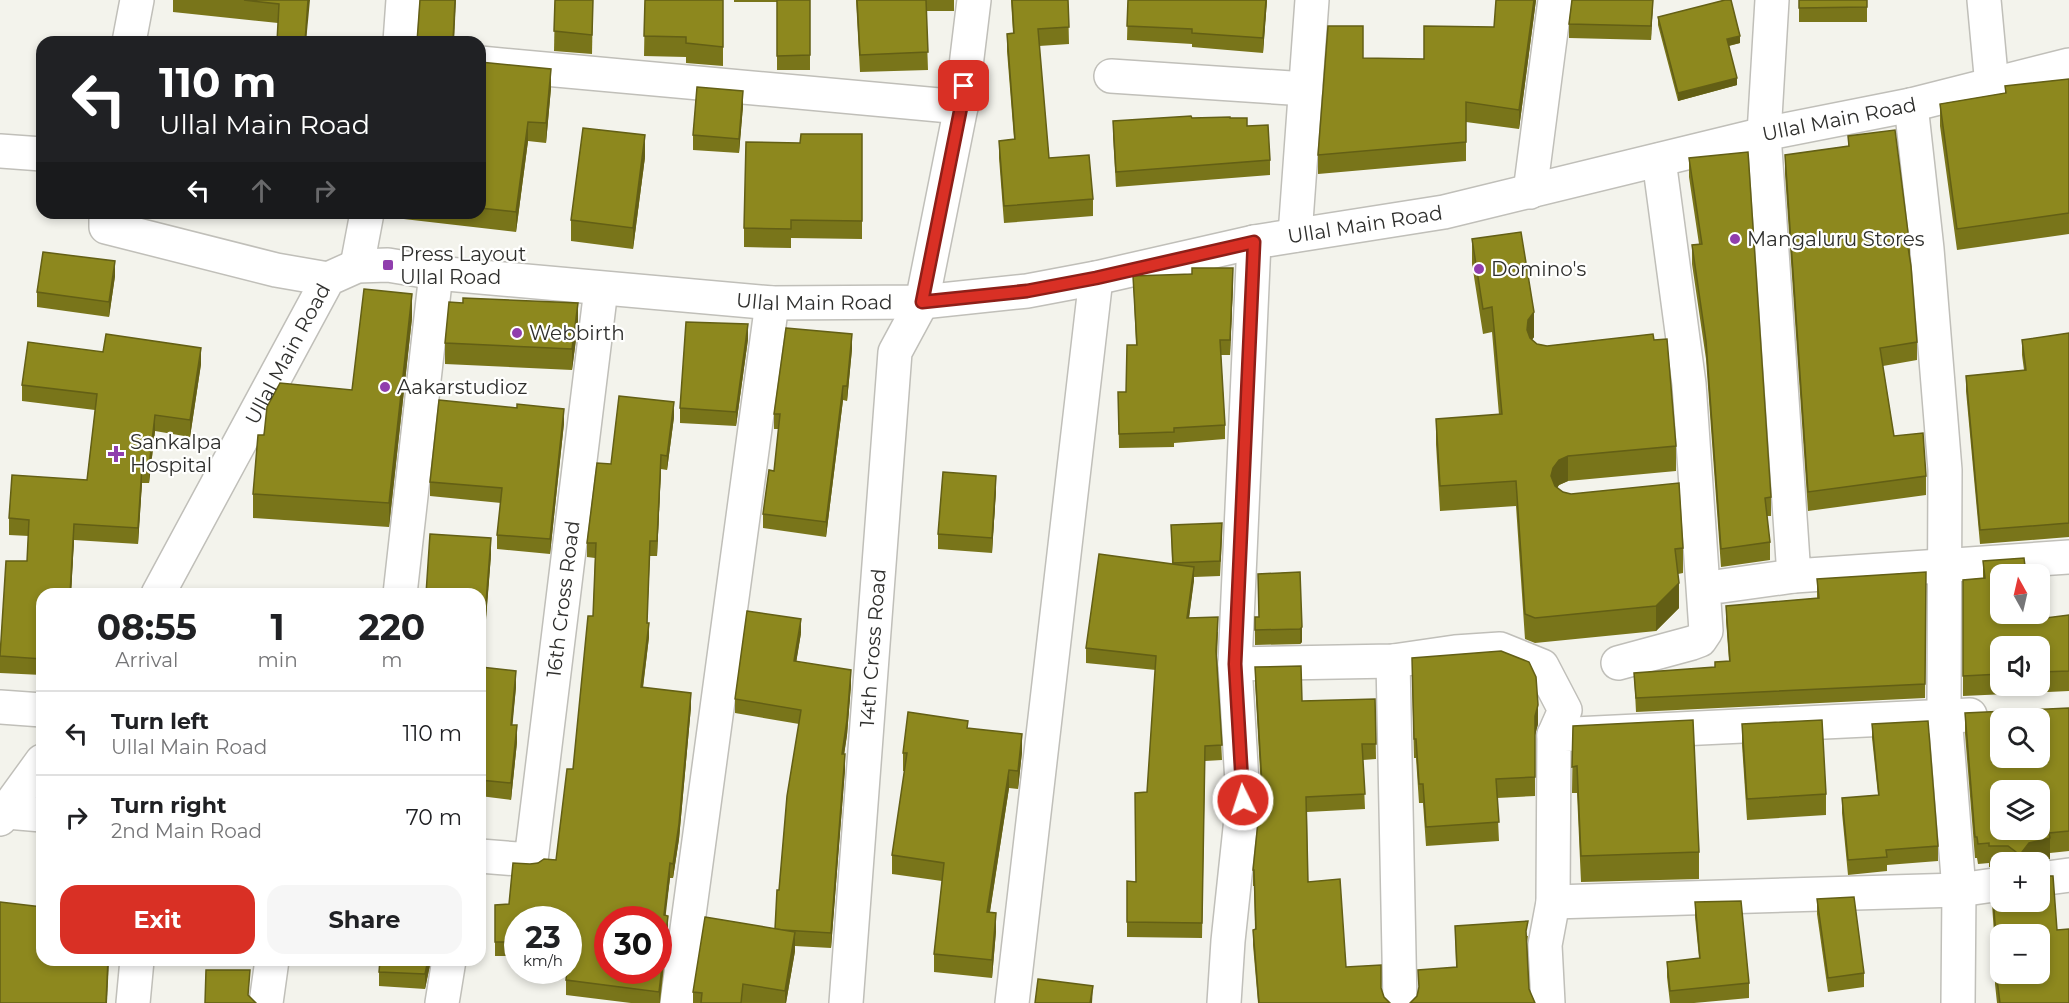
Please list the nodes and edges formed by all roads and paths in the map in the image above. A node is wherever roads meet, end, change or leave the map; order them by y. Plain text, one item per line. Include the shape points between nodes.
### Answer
1 (137, 0) edge
2 (403, 0) edge
3 (974, 0) edge
4 (1312, 0) edge
5 (1555, 0) edge
6 (1772, 0) edge
7 (1984, 0) edge
8 (130, 36) edge
9 (400, 36) edge
10 (486, 64) edge
11 (2069, 67) edge
12 (1111, 76) dead end
13 (1992, 86) junction
14 (1306, 89) junction
15 (1911, 105) junction
16 (961, 107) junction
17 (1764, 134) junction
18 (0, 151) edge
19 (36, 154) edge
20 (1659, 160) junction
21 (1530, 192) junction
22 (106, 219) edge
23 (364, 219) edge
24 (1295, 235) junction
25 (1254, 242) junction
26 (342, 272) junction
27 (436, 273) junction
28 (1096, 278) junction
29 (601, 289) junction
30 (922, 302) junction
31 (772, 303) junction
32 (1683, 337) junction
33 (1648, 341) edge
34 (1696, 488) junction
35 (1662, 491) edge
36 (2069, 557) edge
37 (1944, 565) junction
38 (1794, 576) junction
39 (1722, 586) dead end
40 (161, 588) edge
41 (401, 588) edge
42 (1393, 660) junction
43 (1618, 663) dead end
44 (1235, 664) junction
45 (0, 708) edge
46 (36, 710) edge
47 (1990, 714) edge
48 (1947, 717) junction
49 (1554, 735) junction
50 (36, 769) edge
51 (3, 815) edge
52 (36, 815) edge
53 (486, 856) edge
54 (2069, 875) edge
55 (2050, 878) edge
56 (1990, 886) edge
57 (1959, 890) junction
58 (1553, 902) junction
59 (136, 966) edge
60 (271, 966) edge
61 (448, 966) edge
62 (133, 1003) edge
63 (266, 1003) edge
64 (442, 1003) edge
65 (677, 1003) edge
66 (846, 1003) edge
67 (1012, 1003) edge
68 (1224, 1003) edge
69 (1400, 1003) edge
70 (1548, 1003) edge
71 (1958, 1003) edge

1 - 8 street
2 - 9 street
3 - 16 street, 14th Cross Road
4 - 14 street
5 - 21 street
6 - 17 street
7 - 13 street
10 - 16 street
11 - 13 street, Ullal Main Road
12 - 14 street
13 - 15 street, Ullal Main Road
14 - 24 street
15 - 17 street, Ullal Main Road
15 - 37 street via 1945,470
16 - 30 street, 14th Cross Road
17 - 20 street, Ullal Main Road
17 - 38 street
18 - 19 street
20 - 21 street, Ullal Main Road
20 - 32 street
21 - 24 street, Ullal Main Road via 1444,212
22 - 26 street via 106,227 276,270
23 - 26 street
24 - 25 street, Ullal Main Road
25 - 28 street, Ullal Main Road
25 - 44 street
26 - 27 street, Ullal Main Road via 388,265
26 - 40 street, Ullal Main Road
27 - 29 street, Ullal Main Road
27 - 41 street
28 - 30 street, Ullal Main Road via 1027,291
28 - 67 street
29 - 31 street, Ullal Main Road
29 - 53 street, 16th Cross Road via 531,860
30 - 31 street, Ullal Main Road
30 - 66 street, 14th Cross Road via 895,352
31 - 65 street
32 - 33 street
32 - 34 street
34 - 35 street
34 - 43 street via 1704,636 1692,643
36 - 37 street
37 - 38 street
37 - 48 street
38 - 39 street
42 - 44 street
42 - 49 street via 1500,649 1542,666 1565,710
42 - 69 street
44 - 68 street via 1243,800
45 - 46 street
47 - 48 street
48 - 49 street
48 - 57 street
49 - 58 street
50 - 51 street
51 - 52 street
54 - 55 street
56 - 57 street
57 - 58 street
57 - 71 street
58 - 70 street via 1545,945
59 - 62 street
60 - 63 street
61 - 64 street

